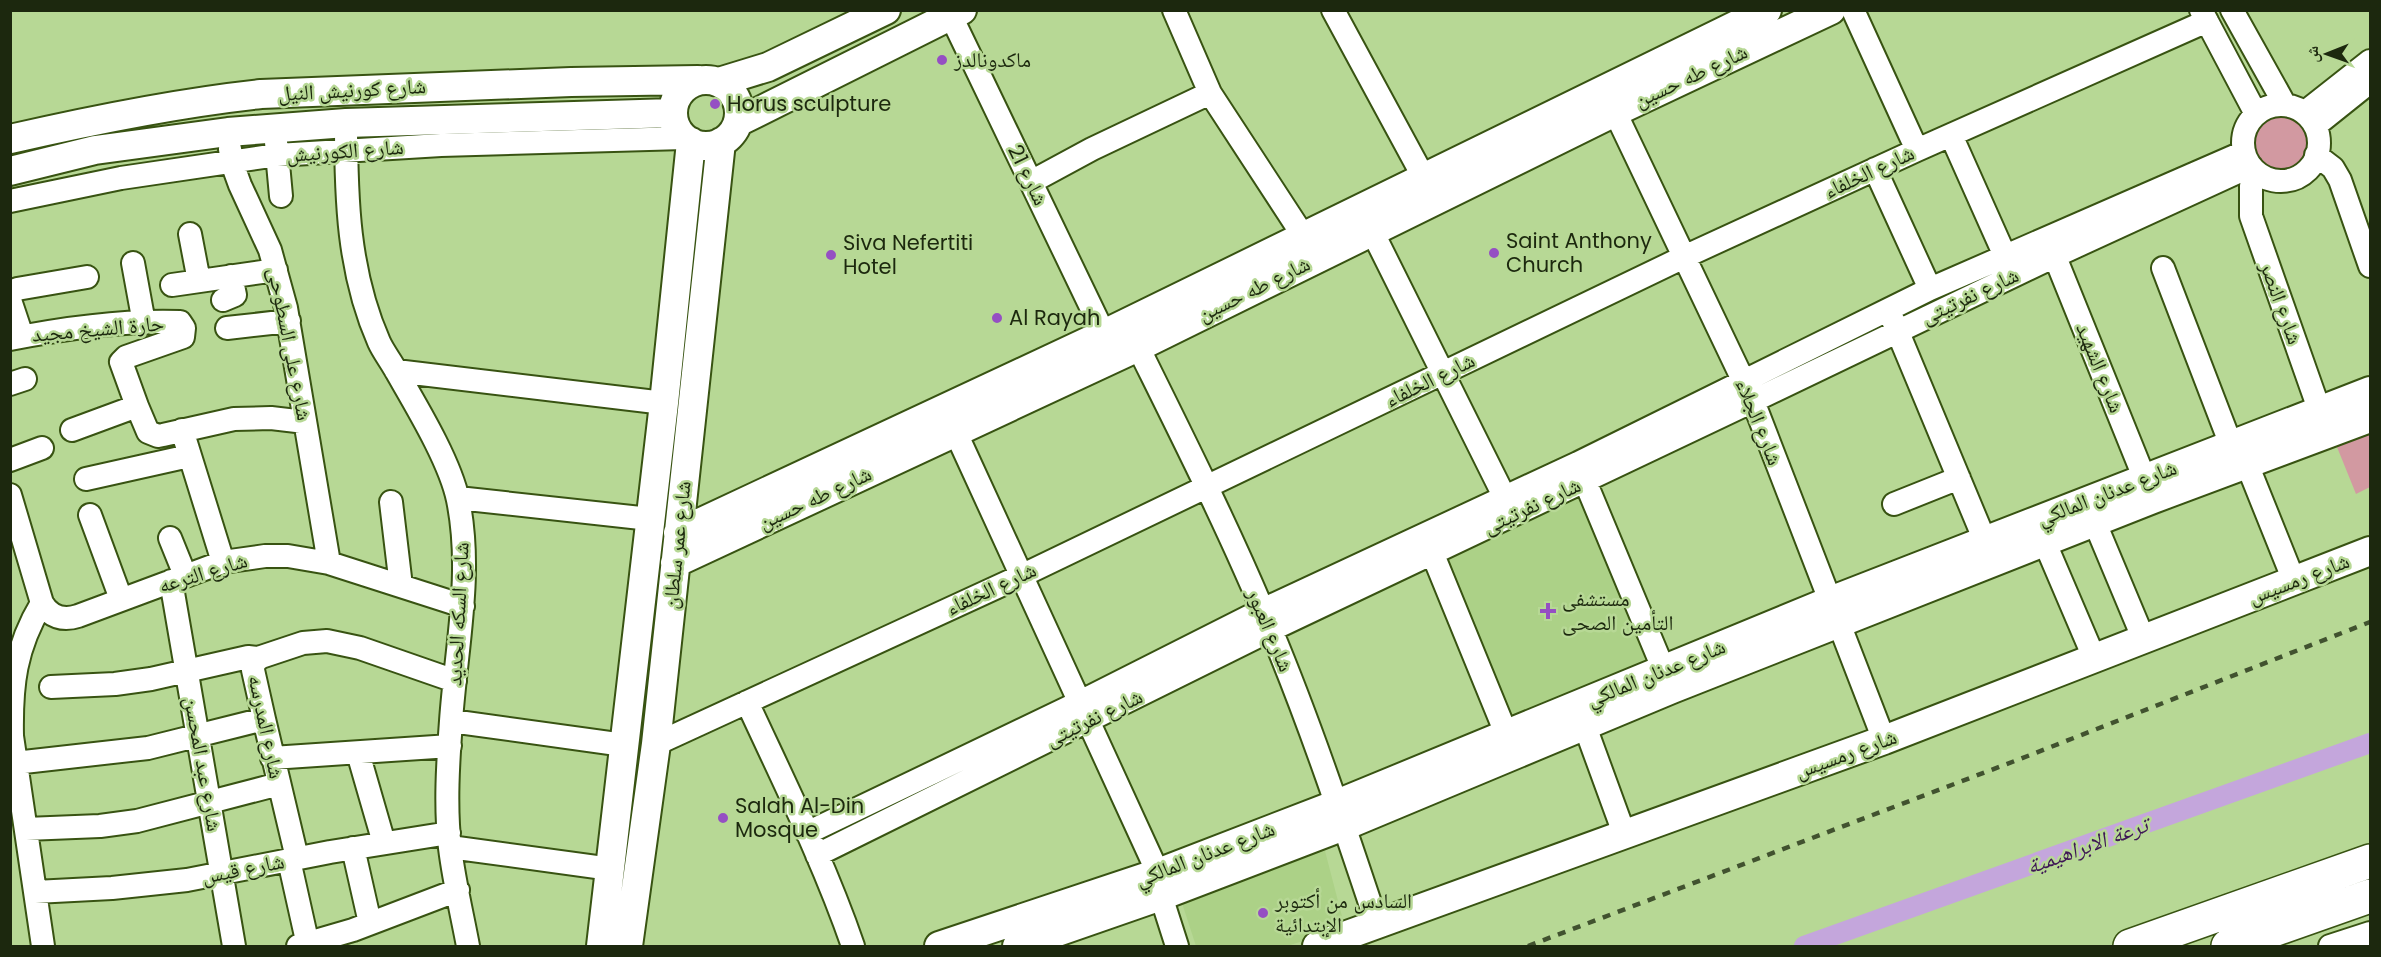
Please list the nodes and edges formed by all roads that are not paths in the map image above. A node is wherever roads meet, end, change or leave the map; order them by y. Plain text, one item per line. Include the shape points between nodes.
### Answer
1 (885, 10) edge
2 (1174, 10) edge
3 (1333, 10) edge
4 (1767, 10) edge
5 (1831, 10) edge
6 (1852, 10) edge
7 (2232, 10) edge
8 (956, 13) edge
9 (2204, 16) edge
10 (2370, 61) edge
11 (709, 81) junction
12 (2370, 82) edge
13 (1210, 93) junction
14 (1615, 112) junction
15 (2256, 114) junction
16 (2301, 115) junction
17 (683, 131) junction
18 (228, 132) junction
19 (730, 132) junction
20 (1951, 135) junction
21 (346, 136) junction
22 (10, 139) edge
23 (276, 142) junction
24 (1917, 150) junction
25 (2316, 154) junction
26 (232, 163) junction
27 (2250, 163) junction
28 (1875, 170) junction
29 (10, 171) edge
30 (1424, 178) junction
31 (1031, 182) junction
32 (281, 196) dead end
33 (10, 201) edge
34 (1366, 220) junction
35 (190, 234) dead end
36 (1304, 237) junction
37 (2051, 246) junction
38 (2004, 256) junction
39 (1684, 257) junction
40 (133, 263) dead end
41 (2370, 266) edge
42 (2163, 268) dead end
43 (276, 270) junction
44 (231, 276) junction
45 (87, 277) dead end
46 (199, 281) junction
47 (172, 285) dead end
48 (1930, 289) junction
49 (10, 295) edge
50 (10, 300) edge
51 (223, 300) dead end
52 (1888, 310) junction
53 (289, 321) junction
54 (144, 322) junction
55 (227, 328) dead end
56 (1898, 331) junction
57 (1104, 333) junction
58 (16, 337) edge
59 (1138, 346) junction
60 (396, 370) junction
61 (1443, 374) junction
62 (2370, 391) edge
63 (1749, 392) junction
64 (664, 403) junction
65 (136, 406) junction
66 (2370, 418) edge
67 (305, 422) junction
68 (2324, 422) junction
69 (72, 430) dead end
70 (182, 430) junction
71 (956, 433) junction
72 (42, 448) dead end
73 (2239, 454) junction
74 (189, 456) junction
75 (10, 460) edge
76 (1581, 472) junction
77 (1959, 478) junction
78 (87, 479) dead end
79 (1206, 486) junction
80 (2149, 489) junction
81 (458, 498) junction
82 (1505, 498) junction
83 (391, 502) dead end
84 (1894, 504) dead end
85 (12, 507) edge
86 (90, 515) dead end
87 (650, 519) junction
88 (2095, 523) junction
89 (678, 533) junction
90 (710, 533) junction
91 (170, 538) dead end
92 (1985, 541) junction
93 (1429, 543) junction
94 (2045, 543) junction
95 (2370, 551) edge
96 (223, 562) junction
97 (329, 562) junction
98 (675, 563) junction
99 (1021, 576) junction
100 (178, 578) junction
101 (2294, 581) junction
102 (401, 586) junction
103 (121, 599) junction
104 (42, 603) junction
105 (463, 606) junction
106 (1834, 612) junction
107 (1267, 620) junction
108 (2144, 640) junction
109 (257, 658) junction
110 (2095, 660) junction
111 (187, 671) junction
112 (1668, 679) junction
113 (455, 681) junction
114 (51, 687) dead end
115 (747, 702) junction
116 (1084, 712) junction
117 (1581, 715) junction
118 (264, 719) junction
119 (451, 721) junction
120 (198, 736) junction
121 (1884, 740) junction
122 (656, 744) junction
123 (1511, 744) junction
124 (624, 745) junction
125 (450, 746) junction
126 (358, 753) junction
127 (272, 758) junction
128 (15, 763) junction
129 (279, 784) junction
130 (209, 802) junction
131 (1341, 815) junction
132 (26, 829) junction
133 (807, 834) junction
134 (1625, 836) junction
135 (450, 840) junction
136 (384, 843) junction
137 (353, 848) junction
138 (817, 855) junction
139 (293, 859) junction
140 (2370, 861) edge
141 (611, 869) junction
142 (221, 873) junction
143 (2316, 881) junction
144 (1160, 884) junction
145 (458, 890) junction
146 (35, 892) junction
147 (2370, 896) edge
148 (2327, 912) junction
149 (370, 924) junction
150 (1377, 924) junction
151 (2370, 933) edge
152 (43, 946) edge
153 (234, 946) edge
154 (303, 946) edge
155 (468, 946) edge
156 (601, 946) edge
157 (628, 946) edge
158 (853, 946) edge
159 (939, 946) edge
160 (1017, 946) edge
161 (1177, 946) edge
162 (1317, 946) edge
163 (2130, 946) edge
164 (2228, 946) edge
165 (2330, 946) edge

1 - 11 main road, شارع كورنيش النيل via 768,67
2 - 13 street
3 - 30 street
4 - 30 main road, شارع طه حسين
5 - 14 main road, شارع طه حسين
6 - 24 street
7 - 16 street
8 - 19 main road
8 - 31 street, شارع 21
9 - 15 street
9 - 20 street, شارع الخلفاء
10 - 16 street
11 - 17 main road via 683,89 677,96
11 - 19 main road via 732,92 736,99 739,114
11 - 22 main road, شارع كورنيش النيل via 571,82 261,94 153,109
12 - 16 street
13 - 31 street
13 - 36 street
14 - 34 main road, شارع طه حسين
14 - 39 street, شارع الجلاء
15 - 16 street via 2274,105
15 - 27 street via 2244,131
16 - 25 street via 2319,145
17 - 19 main road via 709,146
17 - 21 main road, شارع كورنيش النيل
17 - 64 main road, شارع عمر سلطان
18 - 23 main road, شارع كورنيش النيل
18 - 26 street, شارع على السطوحى
18 - 29 main road, شارع كورنيش النيل via 95,150
19 - 89 main road, شارع عمر سلطان
20 - 24 street, شارع الخلفاء
20 - 38 street
21 - 23 main road, شارع كورنيش النيل
21 - 60 street, شارع السكه الحديد via 348,223 356,270 380,343
23 - 26 street, شارع الكورنيش
23 - 32 street
24 - 28 street, شارع الخلفاء
25 - 27 street via 2306,170 2290,179 2272,180
25 - 41 street via 2340,180
26 - 33 street, شارع الكورنيش via 121,178
26 - 43 street, شارع على السطوحى
27 - 37 street, شارع نفرتيتى
27 - 68 street, شارع النصر via 2251,216
28 - 39 street, شارع الخلفاء
28 - 48 street
30 - 34 main road, شارع طه حسين
31 - 57 street, شارع 21
34 - 36 main road, شارع طه حسين
34 - 59 main road, شارع طه حسين
34 - 61 street
35 - 46 street
36 - 57 main road, شارع طه حسين
37 - 38 street, شارع نفرتيتى
37 - 56 street, شارع نفرتيتى
37 - 80 street, شارع الشهيد
38 - 48 street, شارع نفرتيتى
39 - 61 street, شارع الخلفاء
39 - 63 street, شارع الجلاء
40 - 54 street
42 - 73 street
43 - 44 street
43 - 53 street, شارع على السطوحى
44 - 46 street
44 - 51 street via 235,295
45 - 49 street via 17,289
46 - 47 street
48 - 52 street, شارع نفرتيتى
50 - 58 street
52 - 56 street
52 - 63 street, شارع نفرتيتى
53 - 55 street
53 - 67 street, شارع على السطوحى
54 - 58 street, حارة الشيخ مجيد
54 - 65 street, حارة الشيخ مجيد via 180,322 185,332 180,339 123,359 121,365
56 - 63 street, شارع نفرتيتى
56 - 77 street
57 - 90 main road, شارع طه حسين
59 - 71 main road, شارع طه حسين
59 - 79 street, شارع العبور
60 - 64 street
60 - 81 street, شارع السكه الحديد via 445,463
61 - 79 street, شارع الخلفاء
61 - 82 street
62 - 68 main road, شارع عدنان المالكي
63 - 76 street, شارع نفرتيتى
63 - 106 street, شارع الجلاء
64 - 87 main road, شارع عمر سلطان
65 - 69 street
65 - 70 street, حارة الشيخ مجيد via 145,428 153,435
66 - 68 main road, شارع عدنان المالكي
67 - 70 street via 234,419
67 - 97 street, شارع على السطوحى
68 - 73 main road, شارع عدنان المالكي
70 - 74 street
71 - 90 main road, شارع طه حسين
71 - 99 street
72 - 75 street
73 - 80 main road, شارع عدنان المالكي
73 - 101 street
74 - 78 street
74 - 96 street
76 - 82 street, شارع نفرتيتى
76 - 93 street, شارع نفرتيتى
76 - 112 street
77 - 84 street
77 - 92 street
79 - 99 street, شارع الخلفاء
79 - 107 street, شارع العبور
80 - 88 main road, شارع عدنان المالكي
80 - 92 main road, شارع عدنان المالكي
81 - 87 street
81 - 105 street, شارع السكه الحديد via 464,561
82 - 93 street, شارع نفرتيتى
83 - 102 street
85 - 104 street
86 - 103 street
87 - 124 main road, شارع عمر سلطان
88 - 94 main road, شارع عدنان المالكي
88 - 108 street
89 - 90 main road, شارع طه حسين
89 - 98 main road, شارع عمر سلطان
90 - 98 main road, شارع طه حسين
91 - 100 street, شارع عبد المحسن
92 - 106 main road, شارع عدنان المالكي
93 - 107 street, شارع نفرتيتى
93 - 123 street
94 - 106 main road, شارع عدنان المالكي
94 - 110 street
95 - 101 main road, شارع رمسيس
96 - 97 street, شارع الترعه via 288,556
96 - 100 street, شارع الترعه
97 - 102 street, شارع الترعه
98 - 122 main road, شارع عمر سلطان
99 - 115 street, شارع الخلفاء
99 - 116 street
100 - 103 street, شارع الترعه
100 - 111 street, شارع عبد المحسن
101 - 108 main road, شارع رمسيس
102 - 105 street, شارع الترعه
103 - 104 street, شارع الترعه via 71,618 51,614
104 - 128 street via 22,643 12,686
105 - 113 street, شارع السكه الحديد
106 - 112 main road, شارع عدنان المالكي
106 - 121 street, شارع الجلاء
107 - 116 street, شارع نفرتيتى
107 - 131 street, شارع العبور
108 - 110 main road, شارع رمسيس
109 - 111 street
109 - 113 street, شارع المدرسه via 303,643 327,640
109 - 118 street, شارع المدرسه via 253,670
110 - 121 main road, شارع رمسيس
111 - 114 street via 134,682
111 - 120 street, شارع عبد المحسن
112 - 117 main road, شارع عدنان المالكي
113 - 119 street, شارع السكه الحديد
115 - 122 street, شارع الخلفاء
115 - 133 street
116 - 133 street, شارع نفرتيتى
116 - 138 street, شارع نفرتيتى
116 - 144 street
117 - 123 main road, شارع عدنان المالكي
117 - 134 street
118 - 120 street
118 - 127 street, شارع المدرسه
119 - 124 street
119 - 125 street, شارع السكه الحديد
120 - 128 street via 148,748
120 - 130 street, شارع عبد المحسن
121 - 134 main road, شارع رمسيس
122 - 157 main road, شارع عمر سلطان
123 - 131 main road, شارع عدنان المالكي
124 - 141 main road, شارع عمر سلطان
125 - 126 street
125 - 135 street, شارع السكه الحديد
126 - 127 street
126 - 136 street
127 - 129 street, شارع المدرسه
128 - 132 street
129 - 130 street
129 - 139 street, شارع المدرسه
130 - 132 street via 137,821
130 - 142 street, شارع عبد المحسن
131 - 144 main road, شارع عدنان المالكي
131 - 150 street, شارع العبور
132 - 146 street
133 - 138 street
134 - 150 main road, شارع رمسيس
135 - 136 street, شارع قيس
135 - 141 street, شارع قيس
135 - 145 street, شارع السكه الحديد
136 - 137 street, شارع قيس
137 - 139 street, شارع قيس
137 - 149 street
138 - 158 street
139 - 142 street, شارع قيس
139 - 154 street, شارع المدرسه
140 - 143 highway
141 - 156 main road, شارع عمر سلطان
142 - 146 street, شارع قيس via 112,888
142 - 153 street, شارع عبد المحسن
143 - 148 highway
143 - 163 highway
144 - 159 main road, شارع عدنان المالكي
144 - 160 main road, شارع عدنان المالكي
144 - 161 street
145 - 149 street
145 - 155 street, شارع السكه الحديد
146 - 152 street
147 - 148 highway
148 - 164 highway
149 - 154 street
150 - 162 main road, شارع رمسيس
151 - 165 street

